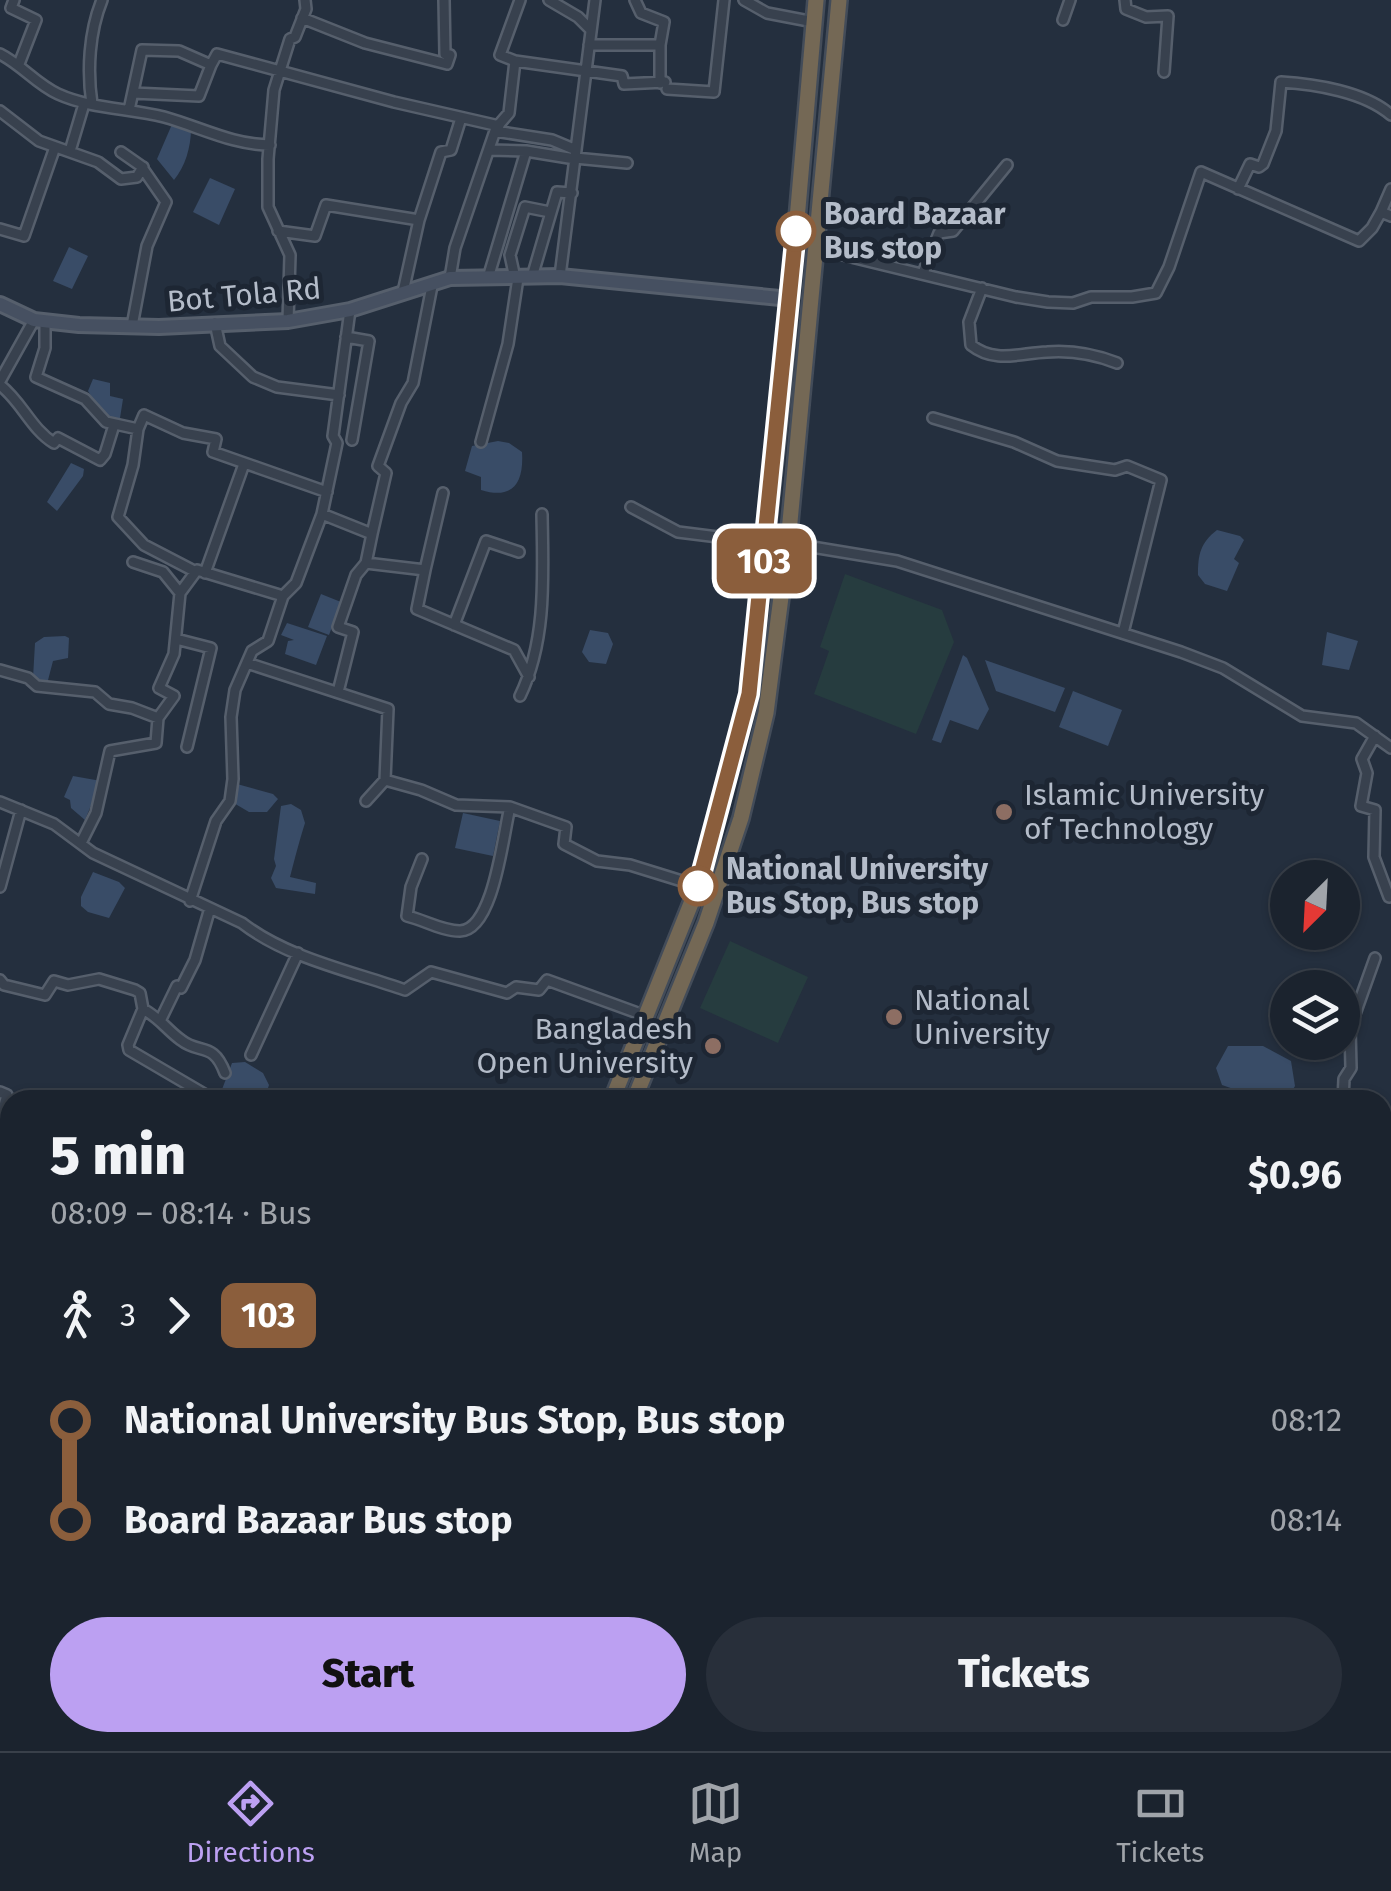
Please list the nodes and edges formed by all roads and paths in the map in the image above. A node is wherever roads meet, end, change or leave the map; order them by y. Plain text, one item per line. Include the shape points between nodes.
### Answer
1 (14, 0) edge
2 (102, 0) edge
3 (305, 0) edge
4 (444, 0) edge
5 (520, 0) edge
6 (550, 0) edge
7 (596, 0) edge
8 (635, 0) edge
9 (724, 0) edge
10 (744, 0) edge
11 (816, 0) edge
12 (840, 0) edge
13 (1070, 0) edge
14 (1125, 0) edge
15 (302, 18) junction
16 (1063, 20) dead end
17 (814, 22) junction
18 (591, 30) junction
19 (590, 45) junction
20 (660, 45) junction
21 (0, 54) edge
22 (515, 61) junction
23 (18, 64) junction
24 (211, 65) junction
25 (278, 72) junction
26 (586, 72) junction
27 (1164, 72) dead end
28 (664, 85) junction
29 (133, 93) junction
30 (88, 104) junction
31 (129, 110) junction
32 (0, 111) edge
33 (1391, 114) edge
34 (461, 118) junction
35 (497, 128) junction
36 (270, 146) junction
37 (55, 147) junction
38 (489, 150) junction
39 (70, 151) junction
40 (526, 151) junction
41 (121, 152) dead end
42 (575, 156) junction
43 (627, 163) dead end
44 (1006, 165) dead end
45 (143, 168) junction
46 (1238, 189) junction
47 (1391, 189) edge
48 (572, 193) junction
49 (550, 212) junction
50 (1386, 214) edge
51 (419, 220) junction
52 (0, 229) edge
53 (278, 231) junction
54 (814, 248) junction
55 (923, 273) junction
56 (560, 276) junction
57 (450, 278) junction
58 (488, 278) junction
59 (522, 278) junction
60 (432, 286) junction
61 (982, 288) junction
62 (403, 292) junction
63 (790, 299) junction
64 (0, 304) edge
65 (350, 310) junction
66 (40, 321) junction
67 (288, 321) junction
68 (215, 324) junction
69 (132, 326) junction
70 (346, 337) junction
71 (1117, 363) dead end
72 (0, 383) edge
73 (338, 395) junction
74 (933, 418) dead end
75 (114, 424) junction
76 (138, 429) junction
77 (352, 440) dead end
78 (481, 442) dead end
79 (244, 464) junction
80 (326, 492) junction
81 (442, 493) dead end
82 (631, 507) dead end
83 (322, 514) junction
84 (542, 514) dead end
85 (372, 534) junction
86 (788, 543) junction
87 (766, 544) junction
88 (519, 552) dead end
89 (133, 562) dead end
90 (366, 562) junction
91 (424, 570) junction
92 (200, 572) junction
93 (180, 593) junction
94 (283, 596) junction
95 (454, 625) junction
96 (1123, 633) junction
97 (176, 639) junction
98 (247, 662) junction
99 (0, 670) edge
100 (529, 677) junction
101 (338, 692) junction
102 (520, 696) dead end
103 (158, 718) junction
104 (1375, 736) junction
105 (187, 747) dead end
106 (1391, 748) edge
107 (384, 780) junction
108 (366, 800) dead end
109 (0, 802) edge
110 (510, 807) junction
111 (21, 810) junction
112 (81, 843) junction
113 (422, 859) dead end
114 (0, 886) edge
115 (698, 886) junction
116 (1389, 897) edge
117 (190, 901) junction
118 (210, 908) junction
119 (298, 953) junction
120 (1375, 958) dead end
121 (0, 980) edge
122 (144, 1009) junction
123 (646, 1016) junction
124 (161, 1019) junction
125 (252, 1055) dead end
126 (225, 1073) dead end
127 (197, 1090) edge
128 (616, 1090) edge
129 (638, 1090) edge
130 (1343, 1090) edge

1 - 23 street via 12,8 36,20
2 - 30 street
3 - 15 street
4 - 15 street via 447,64
5 - 22 street via 500,55
6 - 18 street
7 - 18 street
8 - 20 street via 641,13 664,22
9 - 28 street via 714,92
10 - 17 street
11 - 17 highway
12 - 54 highway
13 - 16 street
14 - 27 street via 1126,9 1146,17 1168,16
15 - 25 street
17 - 63 highway
18 - 19 street
19 - 20 street
19 - 26 street
20 - 28 street
21 - 23 street
22 - 26 street
22 - 35 street via 509,113
23 - 30 street via 44,87
24 - 25 street via 217,54
24 - 29 street via 199,96
24 - 29 street via 179,51 142,50
25 - 34 street
25 - 36 street
26 - 28 street via 622,76 624,84
26 - 42 street
29 - 31 street
30 - 31 street
30 - 39 street
31 - 36 street via 240,144
32 - 37 street
33 - 46 street via 1374,102 1281,82 1270,148 1259,167 1250,164
34 - 35 street
34 - 51 street via 451,150 440,152
35 - 38 street
35 - 42 street via 552,140
36 - 53 street via 268,208
37 - 39 street
37 - 52 street via 24,236
38 - 40 street
38 - 57 street
39 - 45 street via 121,179 137,177
40 - 42 street
40 - 58 street
41 - 45 street
42 - 43 street
42 - 48 street
44 - 55 street via 953,230 939,233
45 - 69 street via 166,202 147,246
46 - 50 street via 1359,240
46 - 61 street via 1201,172 1156,293 1073,303
47 - 50 street
48 - 49 street via 557,192
48 - 56 street
49 - 59 street
49 - 59 street via 525,207 510,254
51 - 53 street via 326,205 315,236
51 - 62 street
53 - 67 street via 290,255
54 - 55 street
54 - 86 highway
55 - 61 street
56 - 59 main road, Bot Tola Rd
56 - 63 main road, Bot Tola Rd
57 - 58 main road, Bot Tola Rd
57 - 60 main road, Bot Tola Rd
58 - 59 main road, Bot Tola Rd
59 - 78 street
60 - 62 main road, Bot Tola Rd
60 - 85 street via 413,383 378,466 386,474
61 - 71 street via 969,334 982,353 1090,353
62 - 65 main road, Bot Tola Rd
63 - 87 highway
64 - 66 main road, Bot Tola Rd
65 - 67 main road, Bot Tola Rd
65 - 70 street
66 - 69 main road, Bot Tola Rd
66 - 72 street
66 - 75 street via 45,348 36,377 85,399
67 - 68 main road, Bot Tola Rd
68 - 69 main road, Bot Tola Rd
68 - 73 street via 220,346 252,377
70 - 73 street
70 - 77 street via 369,341
72 - 75 street via 47,439 100,460
73 - 80 street
74 - 96 street via 1058,460 1115,470 1127,466 1161,480
75 - 76 street
76 - 79 street via 144,415 216,439 213,452
76 - 92 street via 118,517 144,545
79 - 80 street
79 - 92 street
80 - 83 street
81 - 91 street
82 - 87 street via 678,532
83 - 85 street
83 - 94 street via 296,583
84 - 100 street via 538,639
85 - 90 street
86 - 96 street via 898,562
86 - 129 highway via 758,754 706,923
87 - 115 highway via 749,694
88 - 95 street via 486,540
89 - 93 street via 163,572
90 - 91 street
90 - 101 street via 338,627 353,632
91 - 95 street via 417,609
92 - 93 street
92 - 94 street
93 - 97 street
94 - 98 street via 268,640
95 - 100 street via 514,650
96 - 104 street via 1223,668 1302,716 1356,723
97 - 103 street via 159,688 174,696
97 - 105 street via 211,648
98 - 101 street
98 - 117 street via 230,717 230,800 216,821
99 - 103 street via 37,686 95,692 109,704
100 - 102 street
101 - 107 street via 388,709
103 - 112 street via 156,743 110,751 96,813
104 - 106 street
104 - 116 street via 1362,759 1367,773 1361,806 1375,810 1374,857
107 - 108 street
107 - 110 street via 456,805
109 - 111 street
110 - 113 street via 489,901 468,930 407,916
110 - 115 street via 566,827 564,844 597,861
111 - 112 street
111 - 114 street
112 - 117 street
115 - 123 highway
117 - 118 street
118 - 119 street
118 - 124 street via 195,960
119 - 123 street via 405,990 431,972 507,993 516,987 539,990 549,980
119 - 125 street
120 - 130 street via 1350,1028 1351,1068
121 - 122 street via 45,995 54,981 100,979 140,993
122 - 124 street
122 - 127 street via 129,1050
123 - 128 highway
124 - 126 street via 182,1042 212,1053

